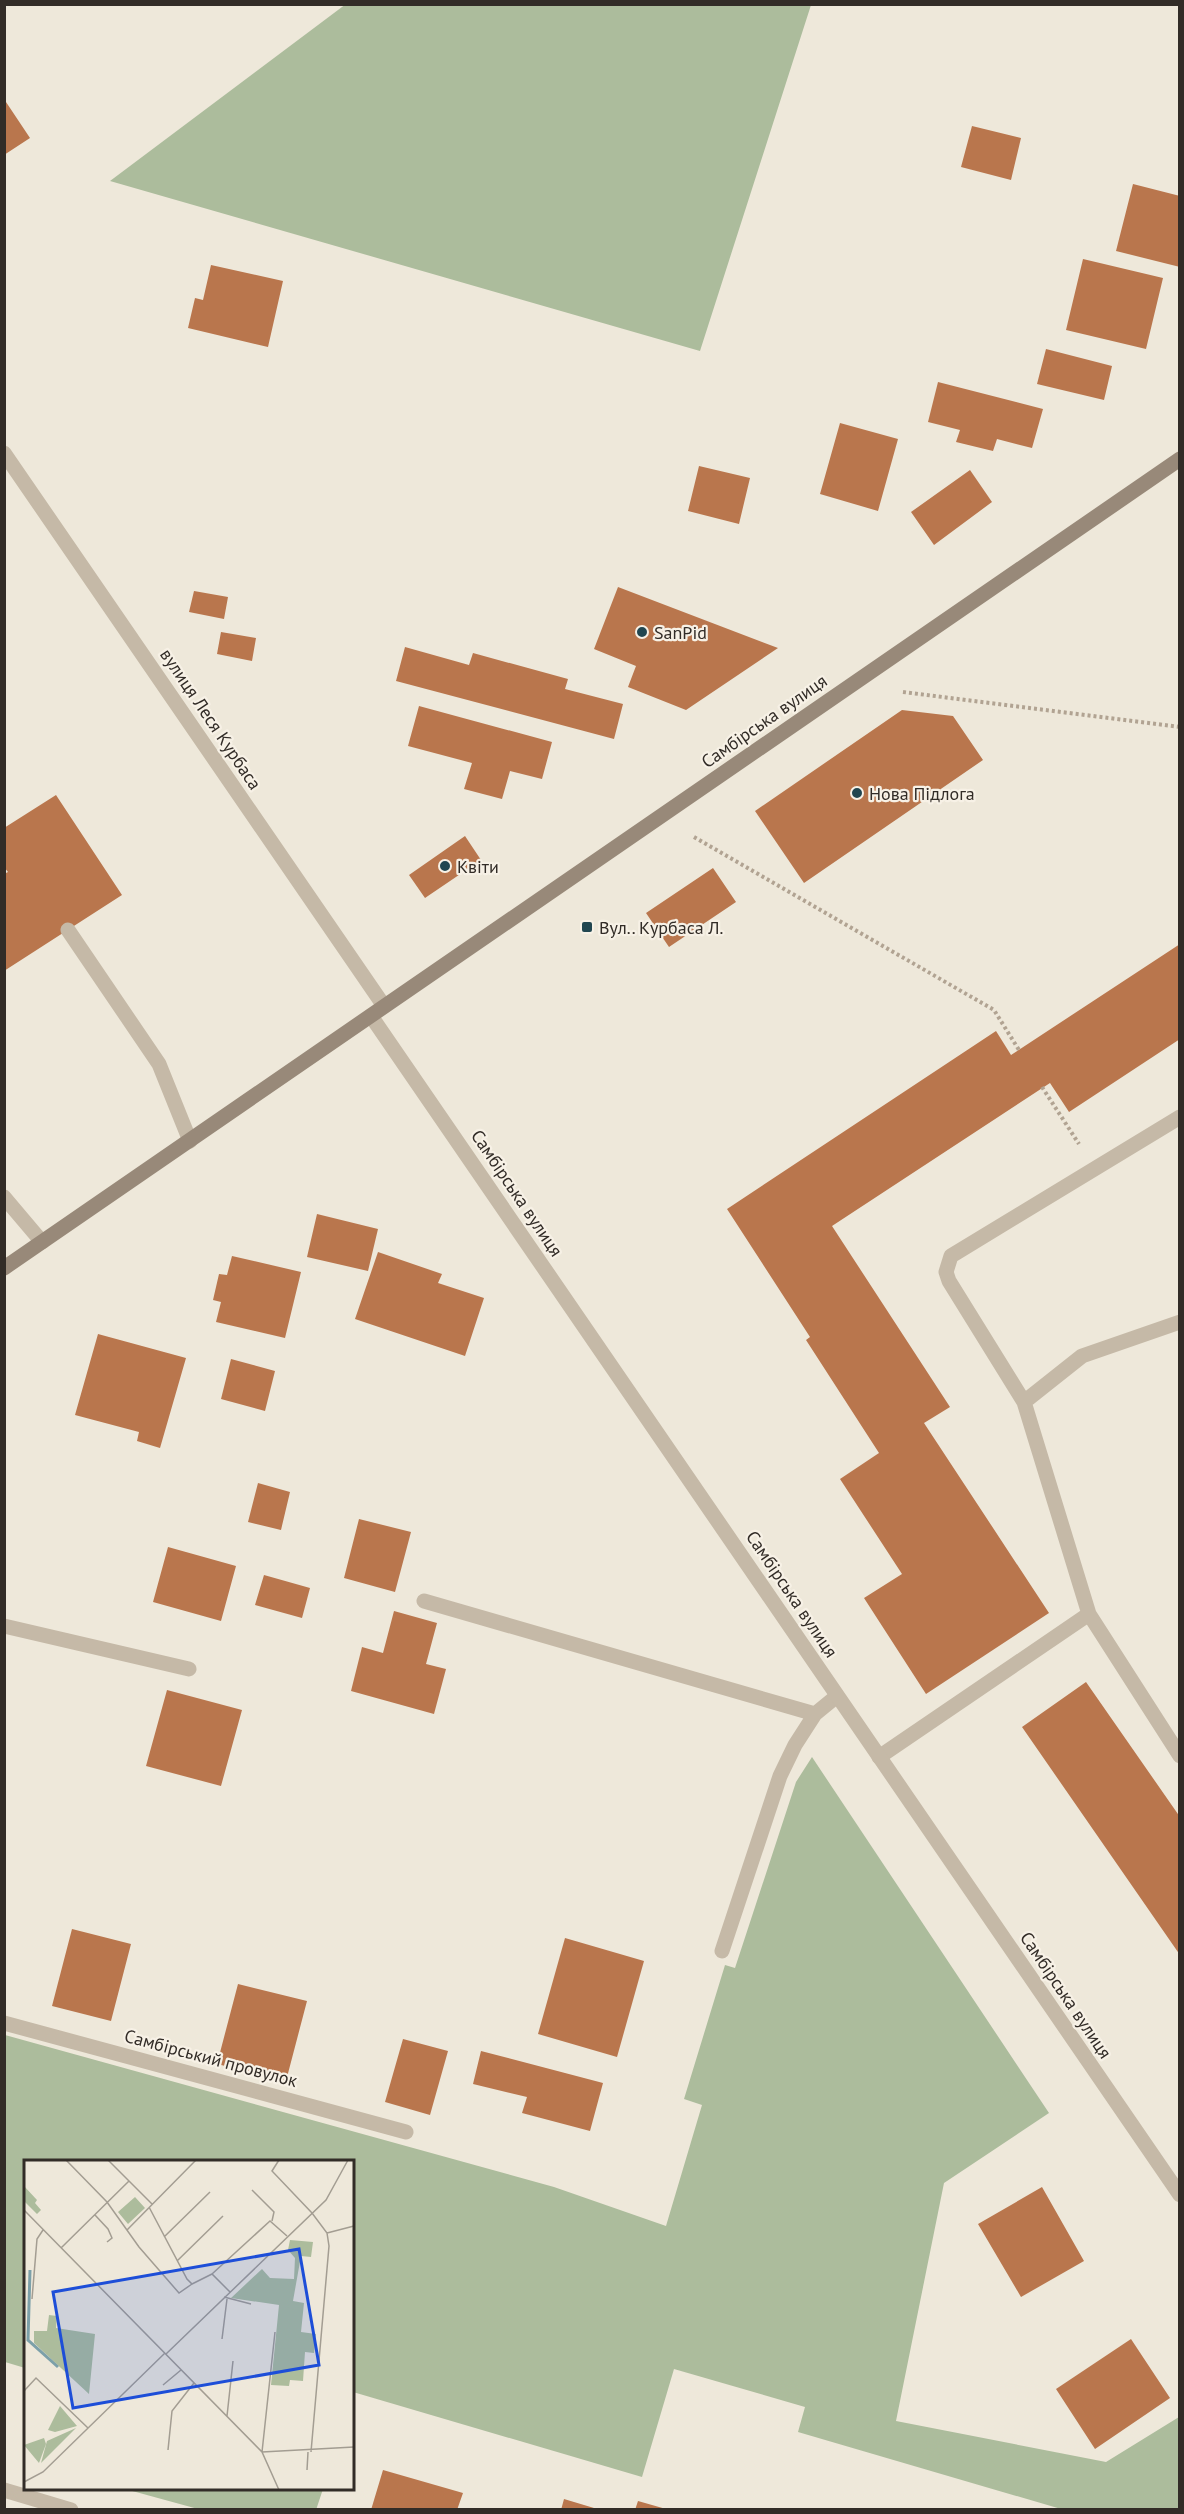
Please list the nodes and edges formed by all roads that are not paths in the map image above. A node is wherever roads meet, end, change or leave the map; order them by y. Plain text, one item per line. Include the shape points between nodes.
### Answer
1 (4, 453) edge
2 (1179, 459) edge
3 (68, 930) dead end
4 (384, 1006) junction
5 (371, 1016) junction
6 (1179, 1117) edge
7 (190, 1141) junction
8 (4, 1197) edge
9 (42, 1242) junction
10 (4, 1268) edge
11 (1179, 1322) edge
12 (1024, 1402) junction
13 (424, 1601) dead end
14 (1089, 1614) junction
15 (4, 1626) edge
16 (189, 1669) dead end
17 (837, 1696) junction
18 (815, 1714) junction
19 (1179, 1756) edge
20 (879, 1757) junction
21 (722, 1951) dead end
22 (4, 2023) edge
23 (406, 2132) dead end
24 (1179, 2195) edge
25 (4, 2490) edge
26 (71, 2510) edge

1 - 4 street, вулиця Леся Курбаса
2 - 4 main road, Самбірська вулиця
3 - 7 street via 159,1064
4 - 5 main road, Самбірська вулиця
5 - 7 main road, Самбірська вулиця
5 - 17 street, Самбірська вулиця
6 - 12 street via 951,1256 947,1263 949,1281
7 - 9 main road, Самбірська вулиця
8 - 9 street
9 - 10 main road, Самбірська вулиця
11 - 12 street via 1083,1356
12 - 14 street
13 - 18 street
14 - 19 street
14 - 20 street
15 - 16 street
17 - 18 street
17 - 20 street, Самбірська вулиця
18 - 21 street via 780,1776
20 - 24 street, Самбірська вулиця
22 - 23 street, Самбірський провулок
25 - 26 street

